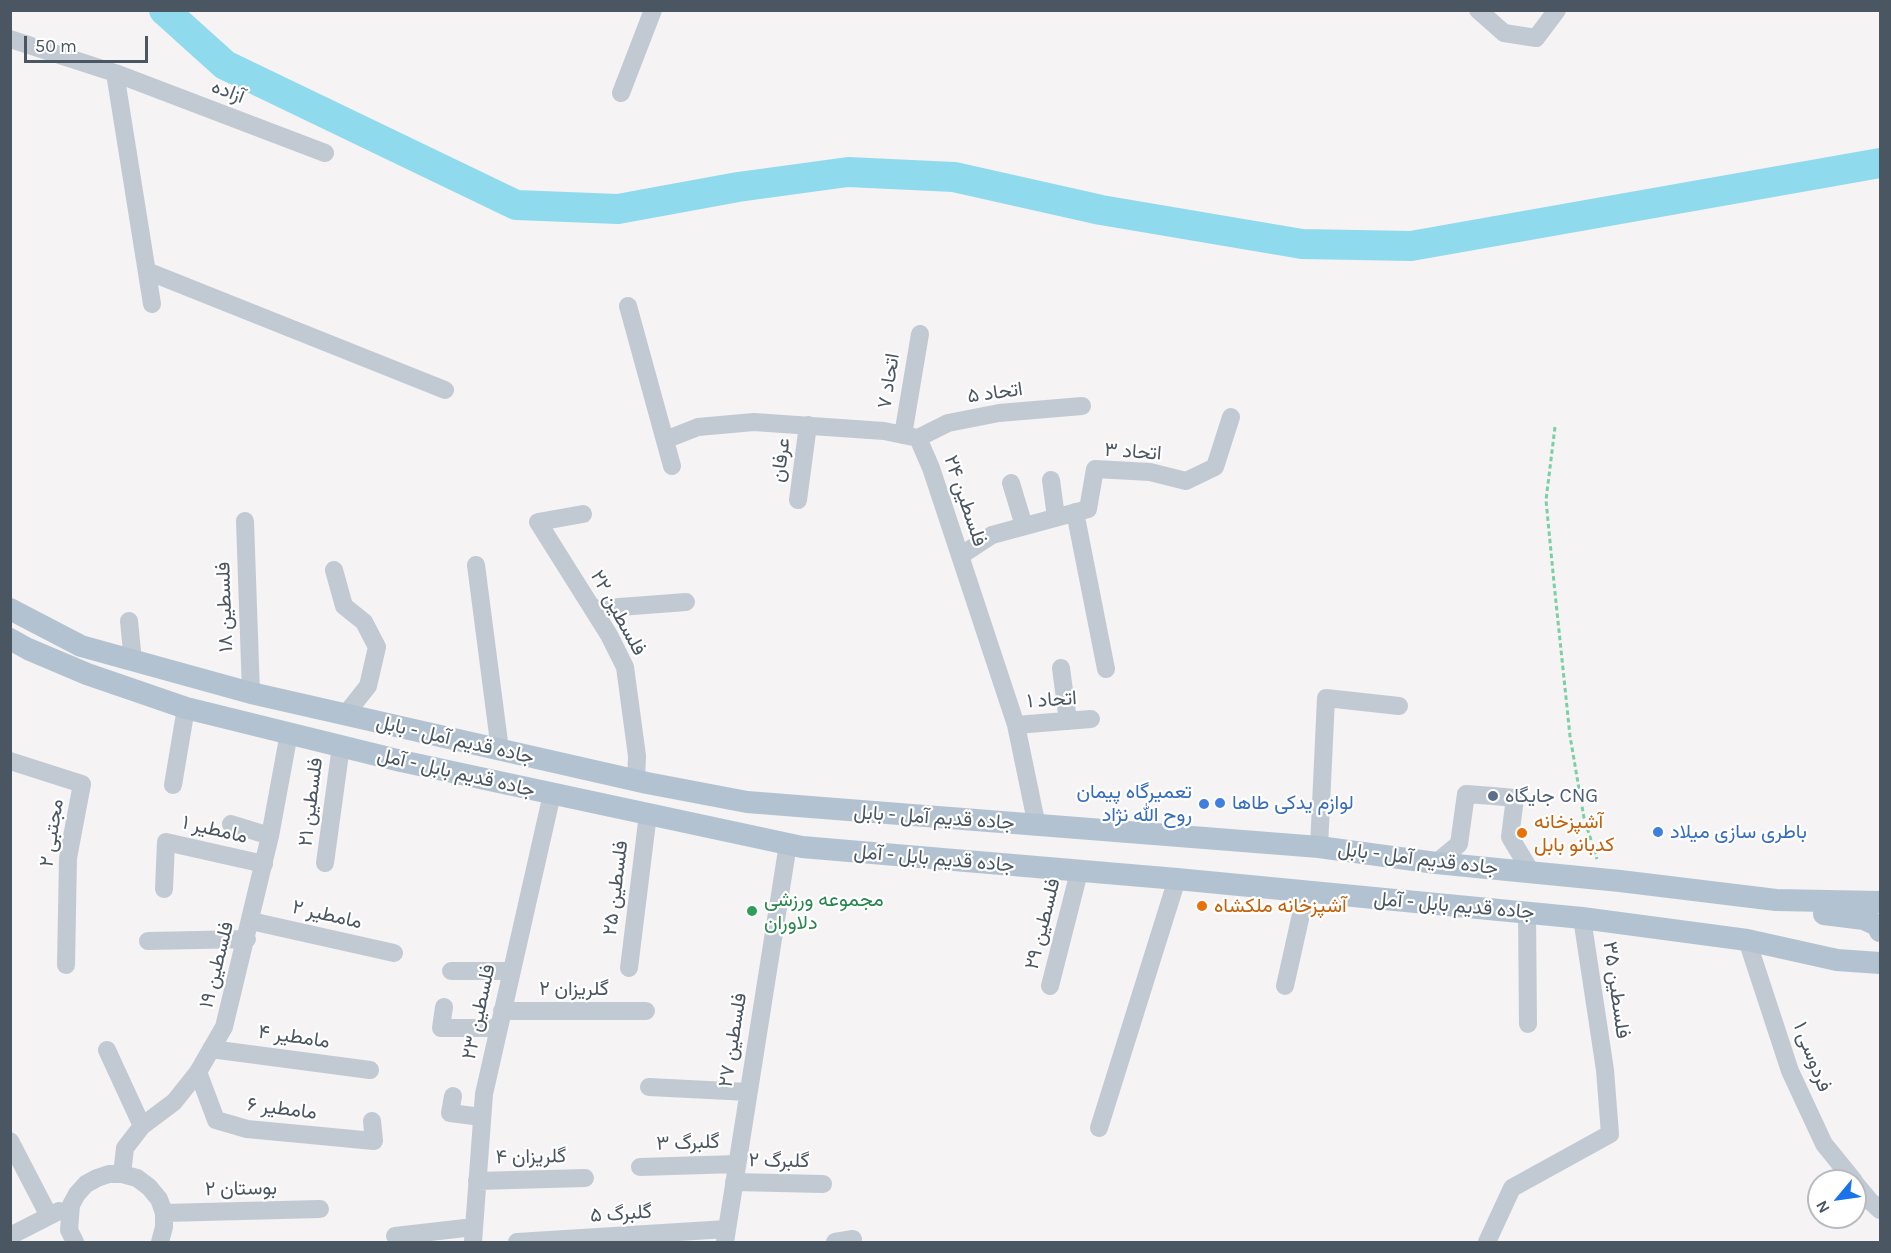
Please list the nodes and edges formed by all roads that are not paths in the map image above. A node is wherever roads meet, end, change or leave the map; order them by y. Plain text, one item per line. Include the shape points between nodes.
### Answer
1 (653, 10) edge
2 (1478, 10) edge
3 (1557, 10) edge
4 (10, 39) edge
5 (115, 73) junction
6 (621, 93) dead end
7 (325, 153) dead end
8 (147, 272) junction
9 (152, 304) dead end
10 (628, 306) dead end
11 (920, 334) dead end
12 (445, 390) dead end
13 (1082, 406) dead end
14 (1231, 417) dead end
15 (808, 425) junction
16 (910, 437) junction
17 (664, 440) junction
18 (672, 466) dead end
19 (1051, 480) dead end
20 (1011, 483) dead end
21 (798, 500) dead end
22 (1075, 512) junction
23 (583, 514) dead end
24 (1056, 517) junction
25 (245, 521) dead end
26 (1024, 526) junction
27 (960, 556) junction
28 (476, 565) dead end
29 (334, 570) dead end
30 (686, 602) dead end
31 (10, 609) edge
32 (593, 609) junction
33 (129, 621) dead end
34 (10, 639) edge
35 (133, 661) junction
36 (1061, 668) dead end
37 (1106, 669) dead end
38 (251, 693) junction
39 (1399, 706) dead end
40 (186, 708) junction
41 (345, 715) junction
42 (1091, 719) dead end
43 (1068, 721) junction
44 (1016, 725) junction
45 (289, 733) junction
46 (341, 746) junction
47 (500, 750) junction
48 (10, 761) edge
49 (636, 780) junction
50 (173, 785) dead end
51 (552, 794) junction
52 (648, 814) junction
53 (231, 824) dead end
54 (1037, 826) junction
55 (270, 836) junction
56 (788, 844) junction
57 (1319, 847) junction
58 (325, 863) dead end
59 (1436, 863) junction
60 (264, 864) junction
61 (1079, 872) junction
62 (1531, 872) junction
63 (1176, 879) junction
64 (164, 889) dead end
65 (1306, 892) junction
66 (1776, 900) junction
67 (1881, 902) edge
68 (1527, 912) junction
69 (1582, 918) junction
70 (249, 930) junction
71 (1881, 931) edge
72 (1747, 939) junction
73 (148, 940) dead end
74 (1881, 943) edge
75 (394, 954) dead end
76 (1837, 960) junction
77 (1881, 963) edge
78 (66, 965) dead end
79 (629, 968) dead end
80 (451, 971) dead end
81 (511, 971) junction
82 (1050, 986) dead end
83 (1285, 986) dead end
84 (444, 1007) dead end
85 (646, 1011) dead end
86 (500, 1020) junction
87 (1528, 1024) dead end
88 (211, 1049) junction
89 (107, 1050) dead end
90 (370, 1070) dead end
91 (198, 1072) junction
92 (649, 1087) dead end
93 (747, 1092) junction
94 (453, 1096) dead end
95 (482, 1117) junction
96 (372, 1121) dead end
97 (142, 1126) junction
98 (1099, 1128) dead end
99 (10, 1140) edge
100 (737, 1164) junction
101 (640, 1167) dead end
102 (1844, 1169) edge
103 (122, 1174) junction
104 (585, 1178) dead end
105 (477, 1181) junction
106 (734, 1182) junction
107 (823, 1184) dead end
108 (1867, 1198) edge
109 (71, 1205) junction
110 (320, 1209) dead end
111 (1881, 1210) edge
112 (49, 1216) junction
113 (163, 1231) edge
114 (474, 1235) edge
115 (10, 1236) edge
116 (395, 1236) dead end
117 (726, 1236) edge
118 (853, 1239) dead end
119 (75, 1242) edge
120 (517, 1242) edge
121 (834, 1242) edge
122 (1486, 1242) edge

1 - 6 street
2 - 3 street via 1504,33 1536,38
4 - 5 street, آزاده
5 - 7 street, آزاده
5 - 8 street
8 - 9 street
8 - 12 street
10 - 17 street
11 - 16 street, اتحاد ۷
13 - 16 street, اتحاد ۵ via 999,413 948,423
14 - 22 street, اتحاد ۳ via 1215,468 1186,481 1150,472 1095,469 1088,509
15 - 16 street via 884,430
15 - 17 street via 754,422 698,427
15 - 21 street, عرفان
16 - 27 street, فلسطین ۲۴ via 931,468
17 - 18 street
19 - 24 street
20 - 26 street
22 - 24 street
22 - 37 street
23 - 32 street, فلسطین ۲۲ via 538,522
24 - 26 street
25 - 38 street, فلسطین ۱۸
26 - 27 street via 992,535
27 - 44 street, فلسطین ۲۴
28 - 47 street
29 - 41 street via 344,606 364,622 377,647 368,686
30 - 32 street
31 - 35 main road, جاده قدیم آمل - بابل via 81,646
32 - 49 street, فلسطین ۲۲ via 625,667 637,756
33 - 35 street
34 - 40 main road, جاده قدیم بابل - آمل via 87,674
35 - 38 main road, جاده قدیم آمل - بابل
36 - 43 street
38 - 41 main road, جاده قدیم آمل - بابل
39 - 57 street via 1326,698
40 - 45 main road, جاده قدیم بابل - آمل
40 - 50 street
41 - 47 main road, جاده قدیم آمل - بابل
42 - 43 street, اتحاد ۱
43 - 44 street, اتحاد ۱
44 - 54 street, فلسطین ۲۴
45 - 46 main road, جاده قدیم بابل - آمل
45 - 55 street, فلسطین ۱۹
46 - 51 main road, جاده قدیم بابل - آمل
46 - 58 street, فلسطین ۲۱
47 - 49 main road, جاده قدیم آمل - بابل
48 - 78 street, مجتبی ۲ via 82,784 68,858
49 - 54 main road, جاده قدیم آمل - بابل via 747,802
51 - 52 main road, جاده قدیم بابل - آمل
51 - 81 street, فلسطین ۲۳
52 - 56 main road, جاده قدیم بابل - آمل
52 - 79 street, فلسطین ۲۵
53 - 55 street
54 - 57 main road, جاده قدیم آمل - بابل
55 - 60 street, فلسطین ۱۹
56 - 61 main road, جاده قدیم بابل - آمل
56 - 93 street, فلسطین ۲۷
57 - 59 main road, جاده قدیم آمل - بابل
59 - 62 main road, جاده قدیم آمل - بابل
59 - 62 street via 1459,844 1466,794 1515,798 1510,837
60 - 64 street, مامطیر ۱ via 166,842
60 - 70 street, فلسطین ۱۹
61 - 63 main road, جاده قدیم بابل - آمل
61 - 82 street, فلسطین ۲۹
62 - 66 main road, جاده قدیم آمل - بابل
63 - 65 main road, جاده قدیم بابل - آمل
63 - 98 street
65 - 68 main road, جاده قدیم بابل - آمل
65 - 83 street
66 - 67 main road, جاده قدیم آمل - بابل
66 - 71 main road via 1826,914 1864,919
68 - 69 main road, جاده قدیم بابل - آمل
68 - 87 street
69 - 72 main road, جاده قدیم بابل - آمل
69 - 122 street, فلسطین ۳۵ via 1605,1070 1610,1134 1512,1188
70 - 73 street, مامطیر ۲
70 - 75 street, مامطیر ۲
70 - 88 street, فلسطین ۱۹ via 224,1027
72 - 76 main road, جاده قدیم بابل - آمل
72 - 102 street, فردوسی ۱ via 1790,1071 1824,1144
74 - 76 main road via 1871,951
76 - 77 main road, جاده قدیم بابل - آمل
80 - 81 street
81 - 86 street, فلسطین ۲۳
84 - 86 street, گلریزان ۲ via 441,1028
85 - 86 street, گلریزان ۲
86 - 95 street, فلسطین ۲۳
88 - 90 street, مامطیر ۴
88 - 91 street, فلسطین ۱۹
89 - 97 street
91 - 96 street, مامطیر ۶ via 216,1120 247,1129 374,1141
91 - 97 street, فلسطین ۱۹ via 174,1102
92 - 93 street
93 - 100 street, فلسطین ۲۷
94 - 95 street via 450,1113
95 - 105 street, فلسطین ۲۳
97 - 103 street, فلسطین ۱۹ via 125,1148
99 - 112 street
100 - 101 street, گلبرگ ۳
100 - 106 street, فلسطین ۲۷
103 - 109 street via 109,1174 86,1184
103 - 113 street via 137,1178 159,1199
104 - 105 street, گلریزان ۴
105 - 114 street, فلسطین ۲۳
106 - 107 street, گلبرگ ۲
106 - 117 street, فلسطین ۲۷
108 - 111 street, فردوسی ۱
109 - 112 street
109 - 119 street via 69,1230
110 - 113 street, بوستان ۲
112 - 115 street
114 - 116 street
117 - 120 street, گلبرگ ۵
118 - 121 street

